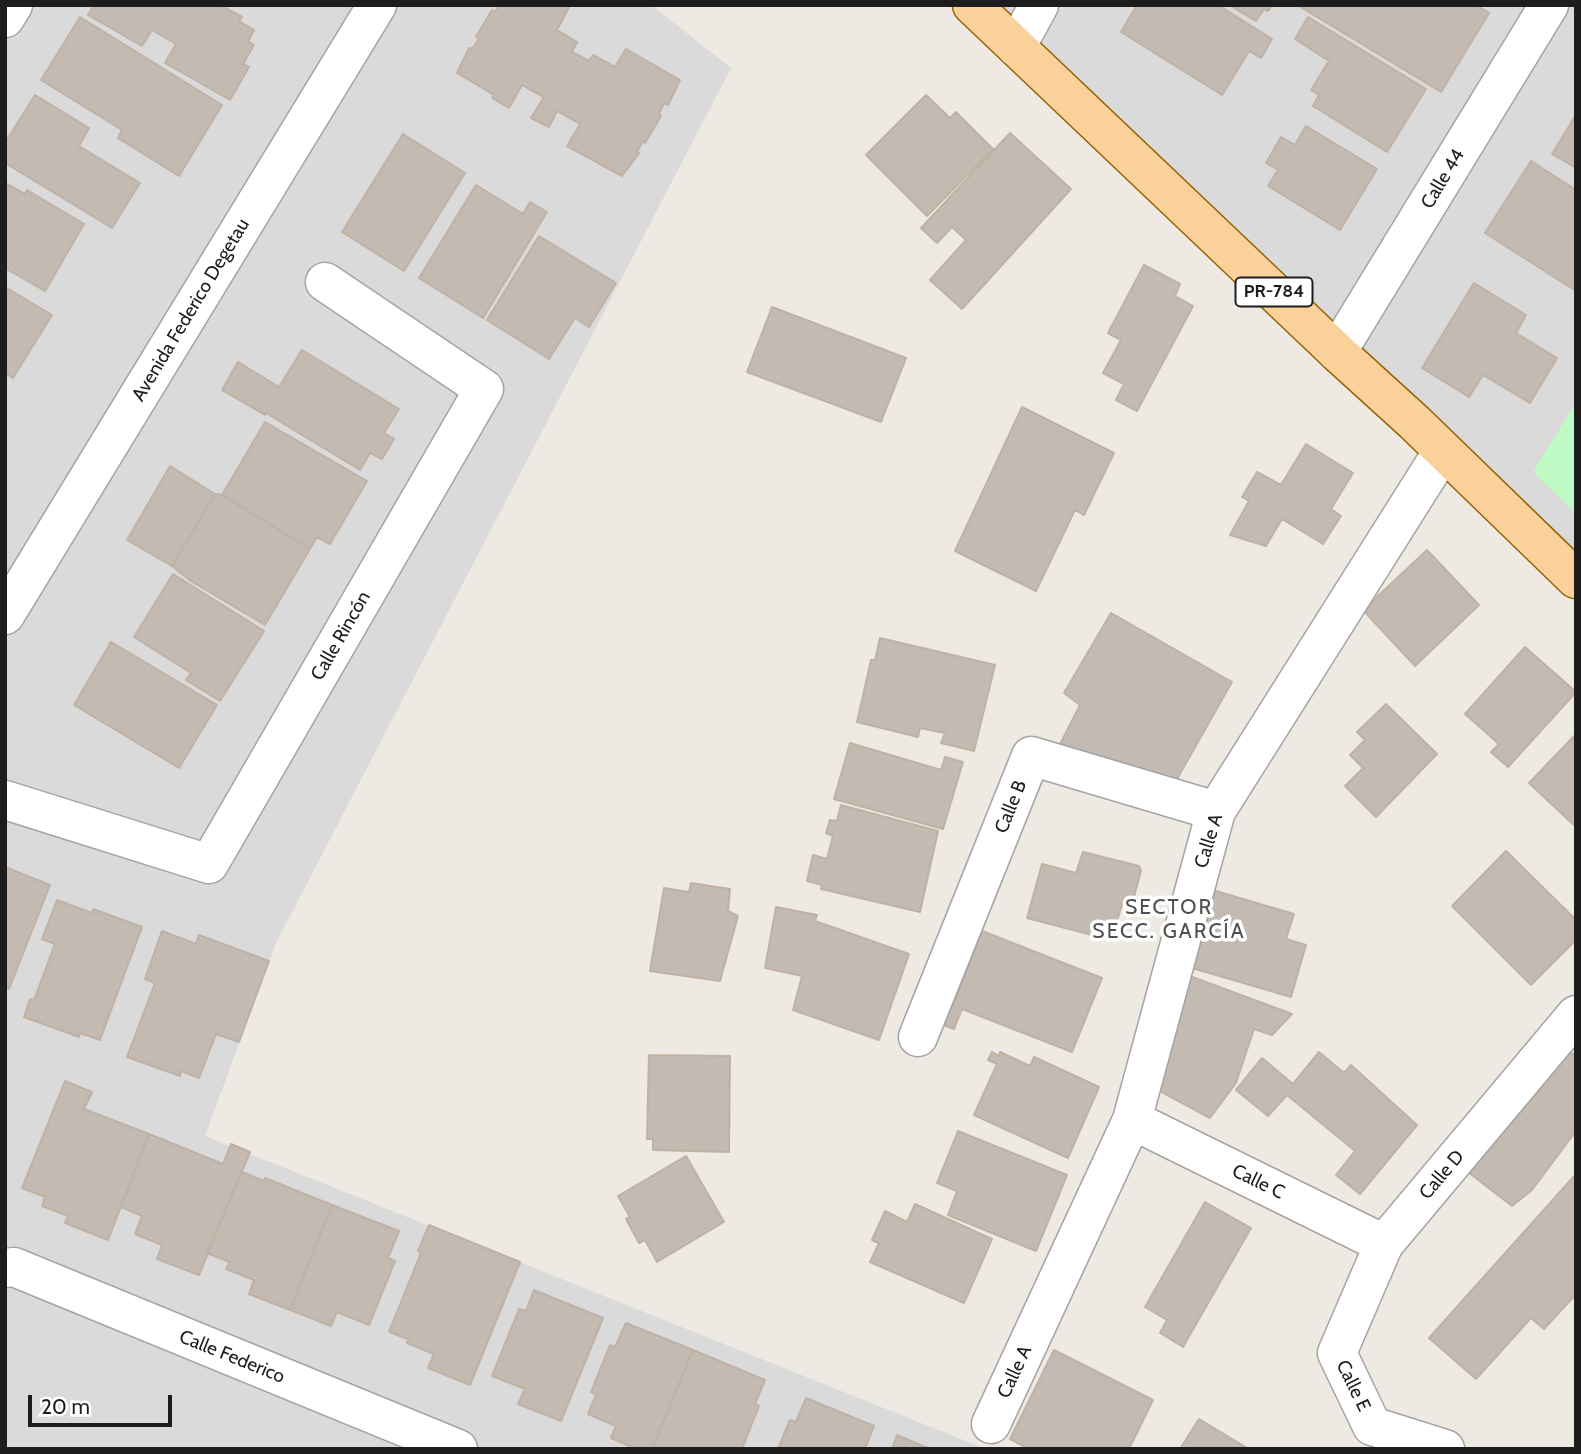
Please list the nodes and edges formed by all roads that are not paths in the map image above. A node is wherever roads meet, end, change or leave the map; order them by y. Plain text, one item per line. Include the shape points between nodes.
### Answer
1 (13, 5) edge
2 (972, 5) edge
3 (1039, 5) edge
4 (1549, 5) edge
5 (366, 9) edge
6 (5, 18) edge
7 (1016, 47) junction
8 (325, 282) dead end
9 (1337, 352) junction
10 (1443, 451) junction
11 (1576, 579) edge
12 (5, 615) edge
13 (5, 800) edge
14 (1216, 811) junction
15 (1576, 1015) edge
16 (918, 1037) dead end
17 (1132, 1120) junction
18 (1384, 1244) junction
19 (5, 1268) edge
20 (1337, 1353) joint
21 (991, 1424) dead end
22 (376, 1434) edge
23 (458, 1449) edge
24 (1445, 1449) edge

1 - 6 street
2 - 7 main road, PR-784 / PR-784
3 - 7 street
4 - 9 street, Calle 44
5 - 12 street, Avenida Federico Degetau
7 - 9 main road, PR-784 / PR-784
8 - 13 street, Calle Rincón via 484,389 209,864
9 - 10 main road, PR-784 / PR-784
10 - 11 main road, PR-784 / PR-784
10 - 14 street, Calle A
14 - 16 street, Calle B via 1031,756
14 - 17 street, Calle A
15 - 18 street, Calle D
17 - 18 street, Calle C
17 - 21 street, Calle A
18 - 20 street, Calle D
19 - 22 street, Calle Federico via 14,1267
20 - 24 street, Calle E via 1371,1426
22 - 23 street, Calle Federico

